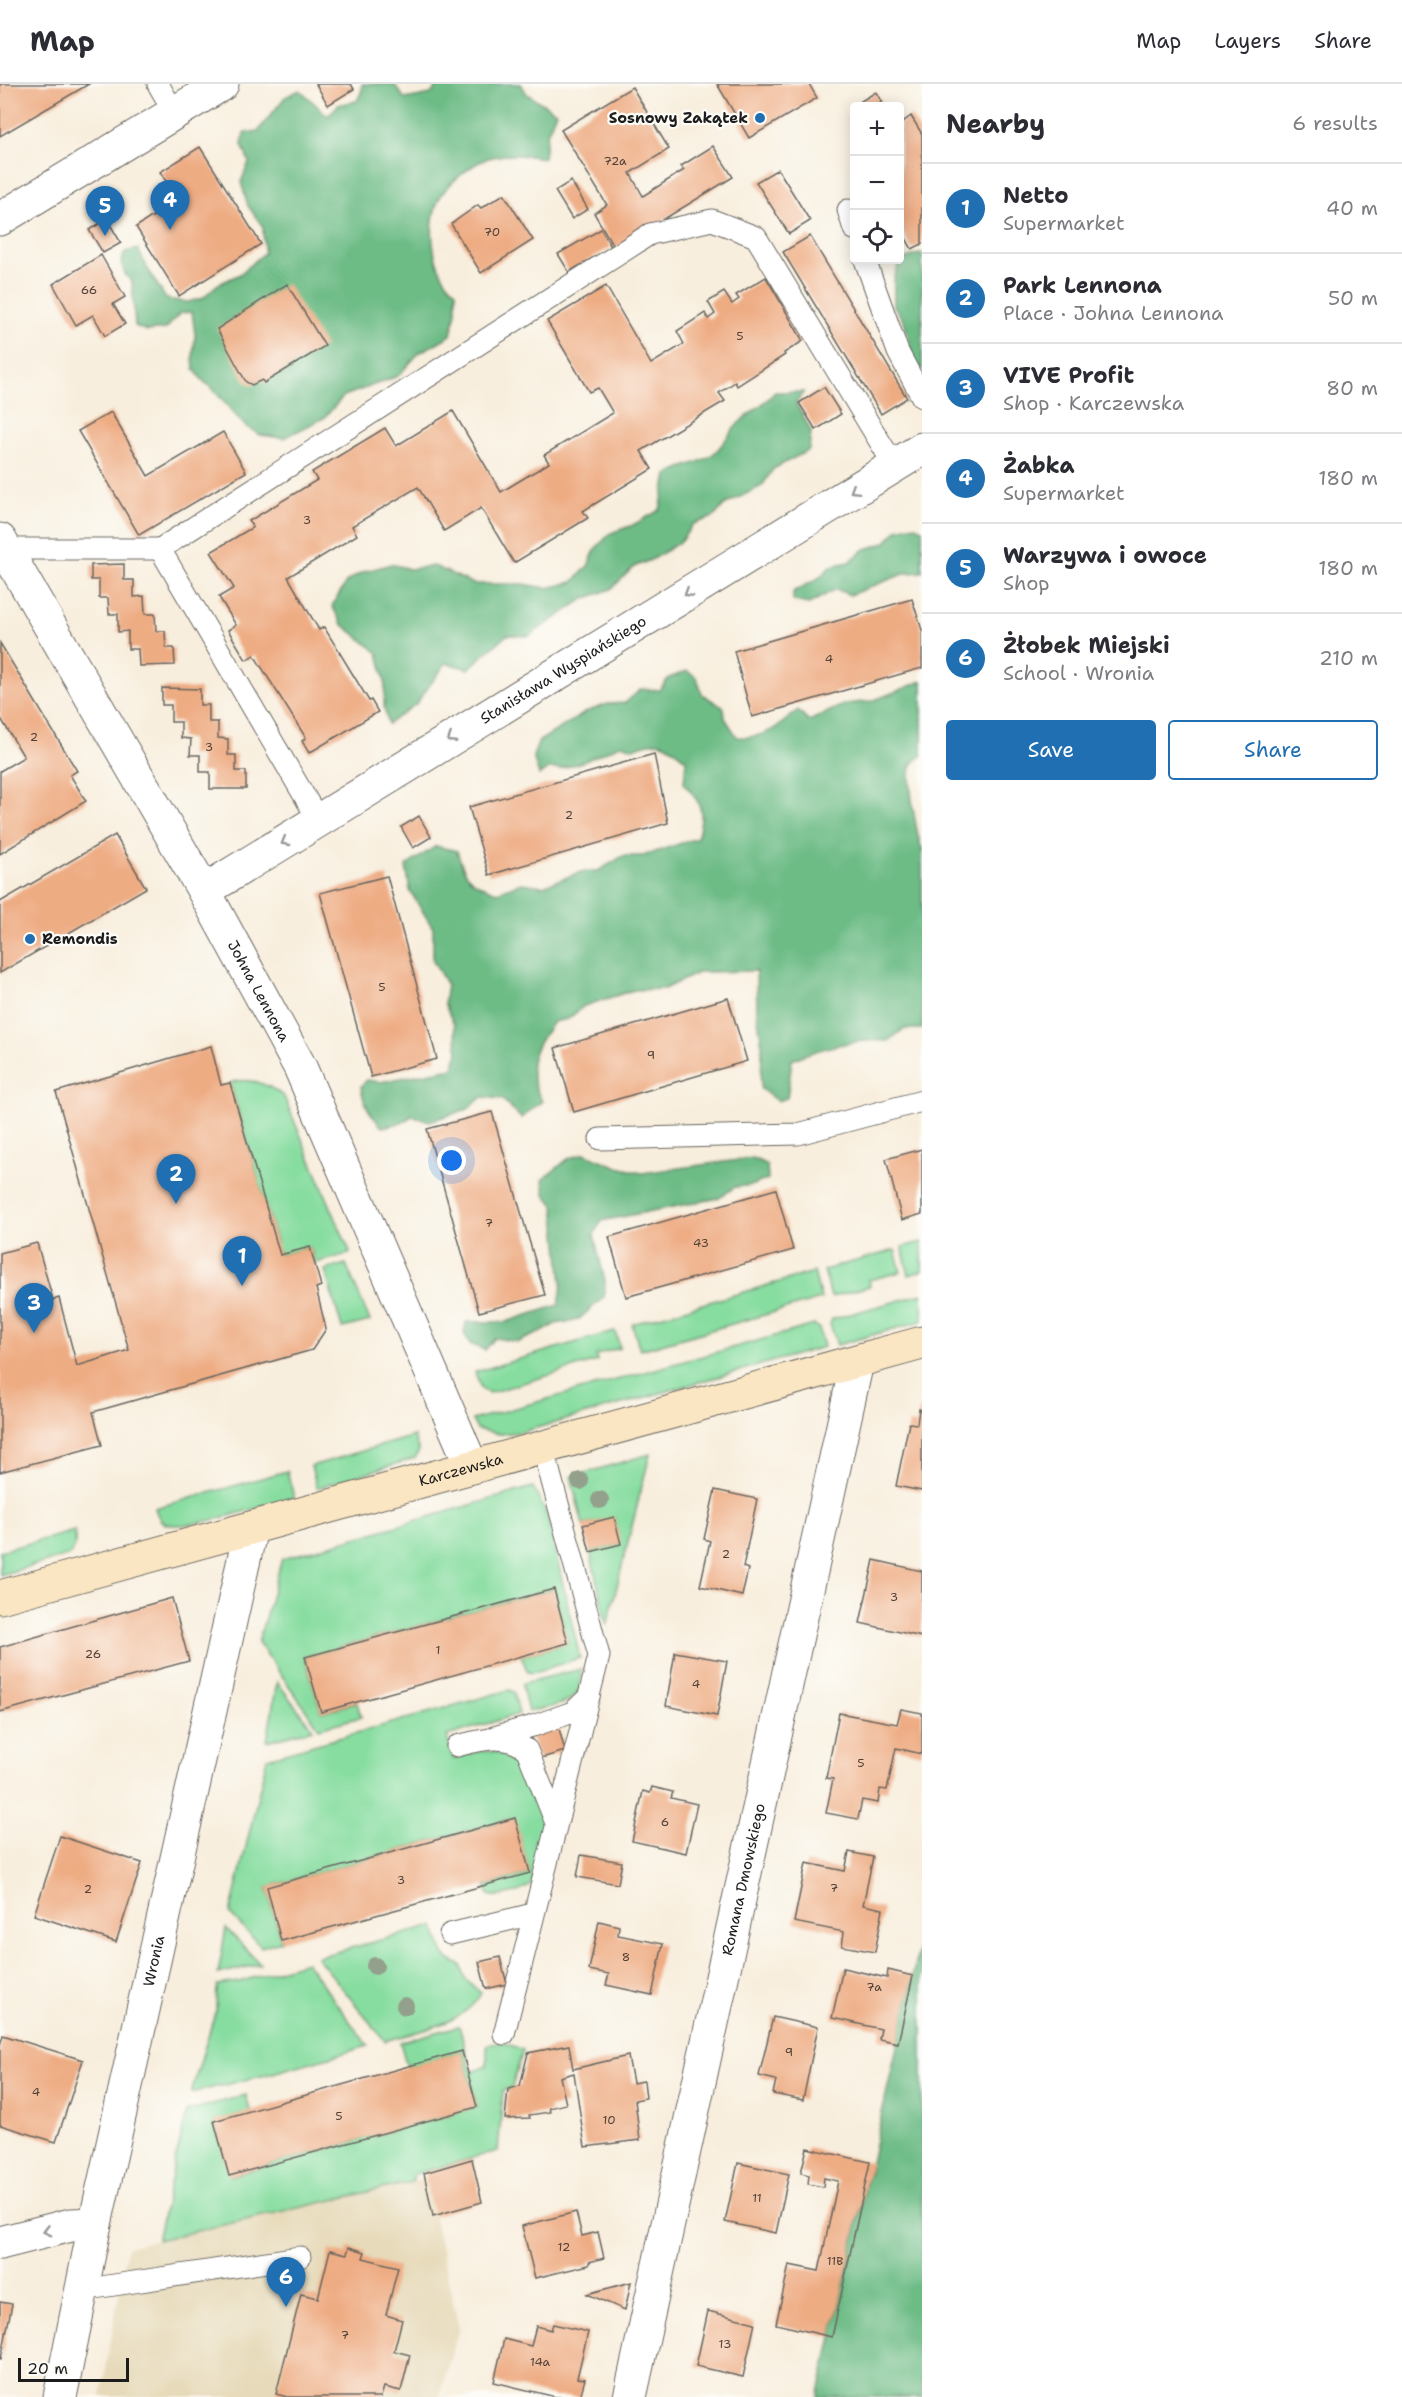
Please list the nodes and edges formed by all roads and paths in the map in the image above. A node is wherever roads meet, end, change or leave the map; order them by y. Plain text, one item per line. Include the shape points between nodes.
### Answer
1 (158, 84) edge
2 (222, 84) edge
3 (175, 114) junction
4 (0, 219) edge
5 (866, 264) edge
6 (922, 397) edge
7 (922, 449) edge
8 (894, 465) junction
9 (3, 544) edge
10 (160, 549) junction
11 (318, 821) junction
12 (204, 891) junction
13 (922, 1101) edge
14 (600, 1139) dead end
15 (922, 1343) edge
16 (856, 1362) junction
17 (543, 1448) junction
18 (472, 1467) junction
19 (250, 1528) junction
20 (0, 1597) edge
21 (589, 1697) junction
22 (491, 1738) junction
23 (457, 1746) dead end
24 (556, 1823) junction
25 (533, 1914) junction
26 (450, 1934) dead end
27 (504, 2034) dead end
28 (95, 2224) junction
29 (0, 2243) edge
30 (300, 2257) dead end
31 (81, 2290) junction
32 (60, 2397) edge
33 (630, 2397) edge

1 - 3 lane
2 - 3 street
3 - 4 street
5 - 6 lane via 898,352
7 - 8 street, Stanisława Wyspiańskiego
8 - 10 lane via 756,237 712,220 651,234
8 -> 11 street, Stanisława Wyspiańskiego
9 - 10 lane
9 - 12 street, Johna Lennona
10 - 11 lane
11 -> 12 street, Stanisława Wyspiańskiego
12 - 18 street, Johna Lennona via 300,1067
13 - 14 lane via 798,1134
15 - 16 main road, Karczewska
16 - 17 main road, Karczewska
16 - 33 street, Romana Dmowskiego
17 - 18 main road, Karczewska
17 - 21 lane via 599,1656
18 - 19 main road, Karczewska
19 - 20 main road, Karczewska
19 - 28 street, Wronia
21 - 22 lane via 573,1712
21 - 24 lane
22 - 23 lane
22 - 24 lane via 520,1744 527,1750
24 - 25 lane
25 - 26 lane
25 - 27 lane
28 -> 29 street via 71,2225
28 - 31 street, Wronia
30 - 31 lane
31 - 32 street, Wronia

